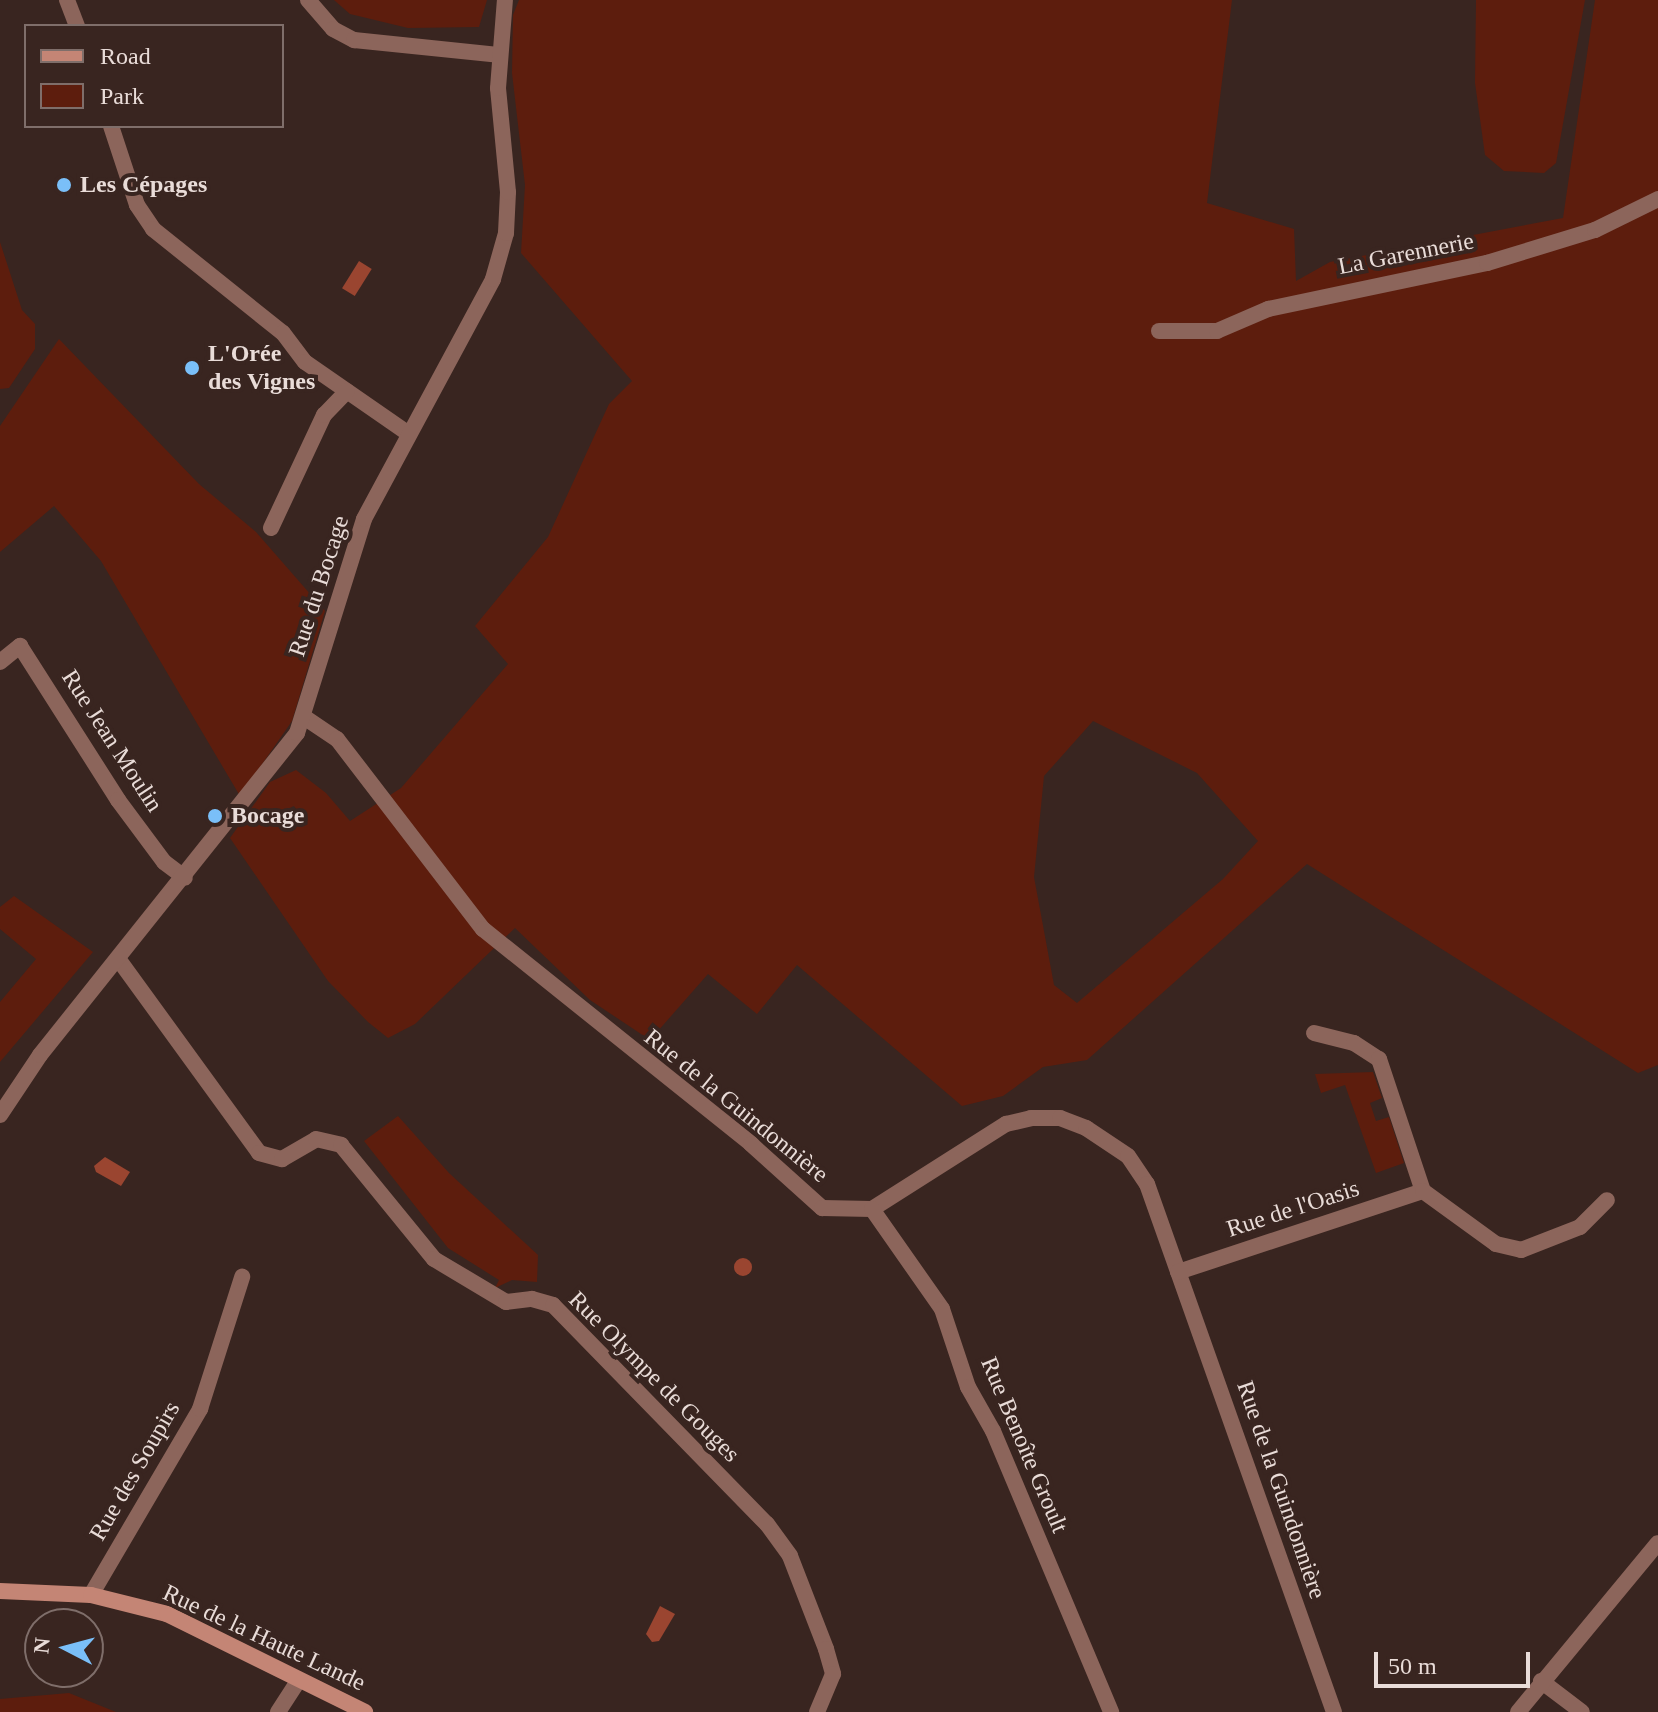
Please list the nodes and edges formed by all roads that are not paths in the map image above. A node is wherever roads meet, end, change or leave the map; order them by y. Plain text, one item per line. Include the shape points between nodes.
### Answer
1 (67, 0) edge
2 (308, 0) edge
3 (505, 0) edge
4 (76, 24) edge
5 (498, 55) junction
6 (112, 128) edge
7 (1658, 199) edge
8 (1159, 331) dead end
9 (347, 391) junction
10 (409, 434) junction
11 (271, 528) dead end
12 (0, 662) edge
13 (304, 717) junction
14 (185, 878) junction
15 (119, 960) junction
16 (1314, 1033) dead end
17 (0, 1115) edge
18 (1423, 1191) junction
19 (1607, 1200) dead end
20 (872, 1209) junction
21 (1178, 1272) junction
22 (242, 1277) dead end
23 (1658, 1543) edge
24 (0, 1591) edge
25 (91, 1595) junction
26 (299, 1680) junction
27 (1541, 1681) junction
28 (278, 1712) edge
29 (365, 1712) edge
30 (817, 1712) edge
31 (1111, 1712) edge
32 (1334, 1712) edge
33 (1518, 1712) edge
34 (1582, 1712) edge

1 - 4 street
2 - 5 street via 333,29 354,40
3 - 5 street, Rue du Bocage
5 - 10 street, Rue du Bocage via 506,233 493,279
6 - 9 street via 137,205 153,229 283,333 305,362
7 - 8 street, La Garennerie via 1595,230 1487,263 1268,309 1217,331
9 - 10 street
9 - 11 street via 324,415
10 - 13 street, Rue du Bocage via 364,519
12 - 14 street, Rue Jean Moulin via 20,646 118,800 164,862
13 - 14 street, Rue du Bocage via 289,747
13 - 20 street, Rue de la Guindonnière via 337,739 483,929 751,1144 822,1208
14 - 15 street, Rue du Bocage
15 - 17 street, Rue du Bocage via 40,1055
15 - 30 street, Rue Olympe de Gouges via 259,1153 282,1159 316,1139 341,1145 434,1259 506,1302 532,1299 553,1305 767,1524 790,1556 833,1674
16 - 18 street via 1354,1043 1379,1059
18 - 19 street via 1496,1244 1521,1250 1580,1227
18 - 21 street, Rue de l'Oasis
20 - 21 street, Rue de la Guindonnière via 1006,1124 1060,1118 1106,1138 1128,1156 1147,1184
20 - 31 street, Rue Benoîte Groult via 942,1309 968,1387 993,1431
21 - 32 street, Rue de la Guindonnière
22 - 25 street, Rue des Soupirs via 200,1409
23 - 27 street
24 - 25 street, Rue de la Haute Lande
25 - 26 street, Rue de la Haute Lande via 167,1614
26 - 28 street
26 - 29 street, Rue de la Haute Lande
27 - 33 street
27 - 34 street

